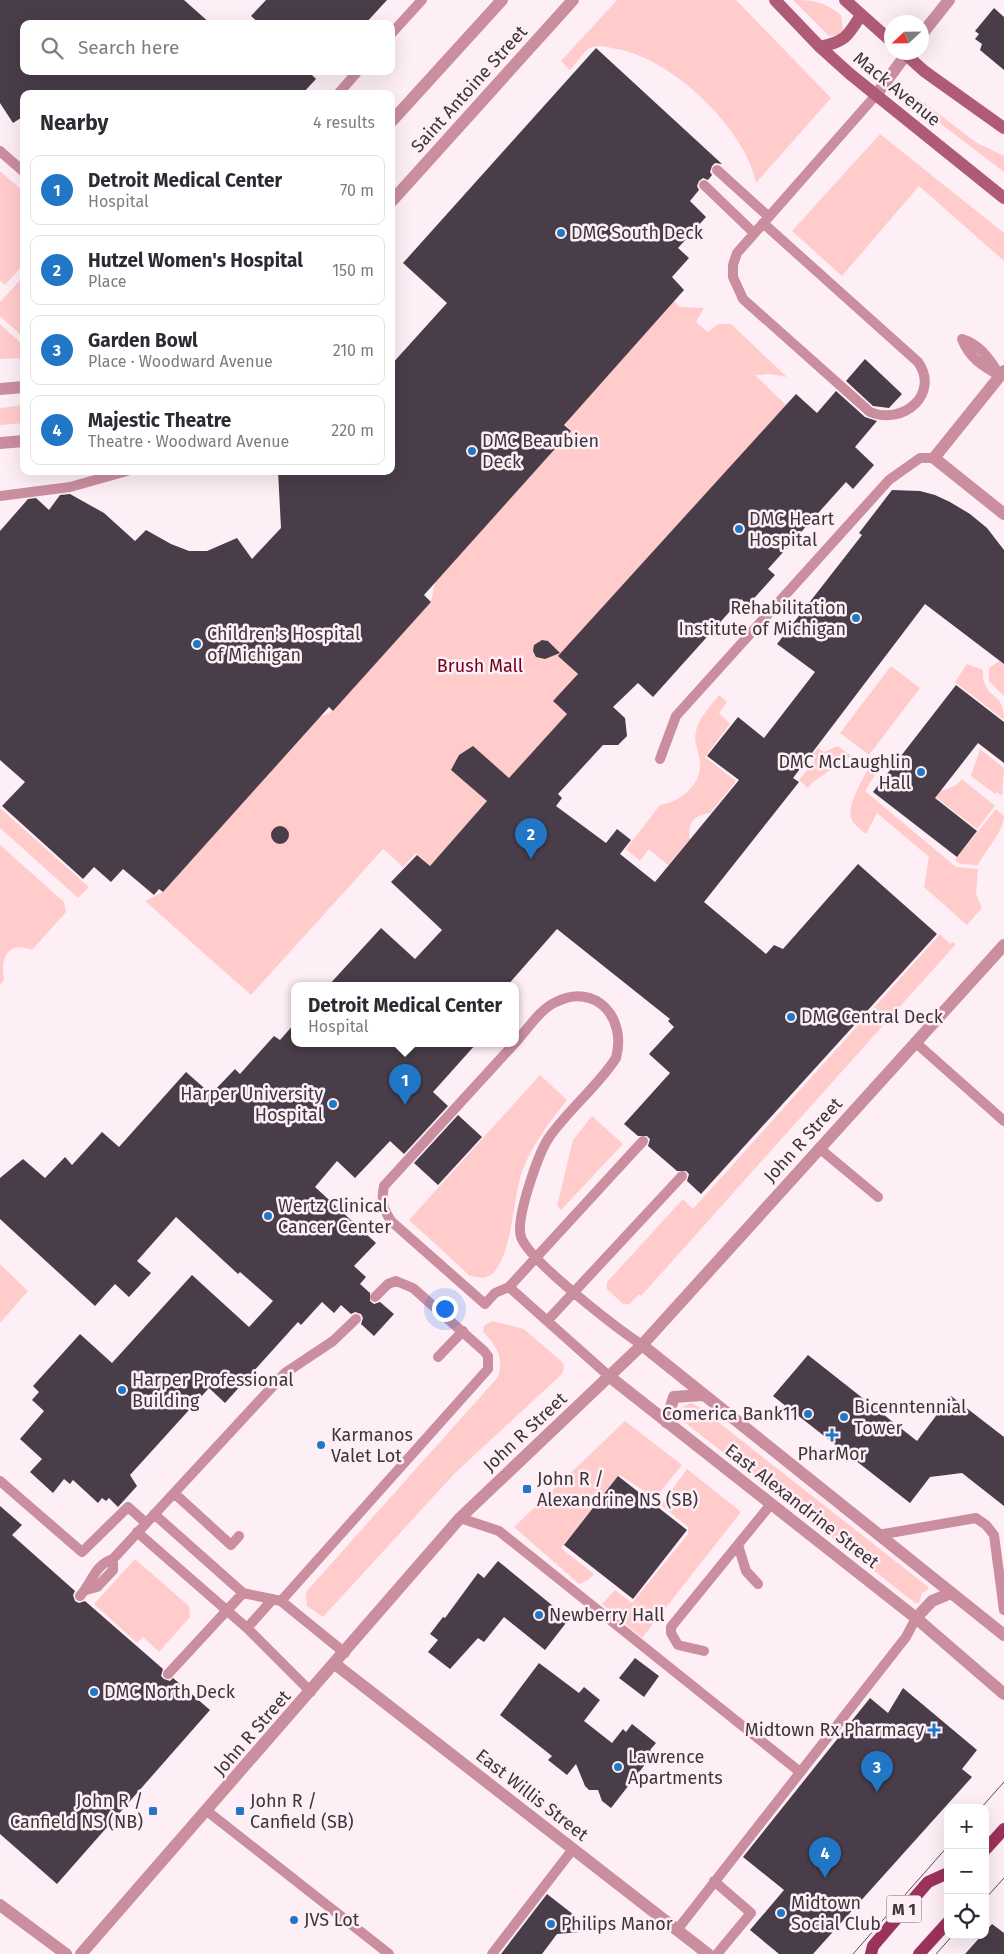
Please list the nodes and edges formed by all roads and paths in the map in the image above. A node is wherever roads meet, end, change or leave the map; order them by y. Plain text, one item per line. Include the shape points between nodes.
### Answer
1 (422, 0) edge
2 (502, 0) edge
3 (573, 0) edge
4 (776, 0) edge
5 (949, 0) edge
6 (849, 2) edge
7 (861, 15) junction
8 (929, 25) edge
9 (395, 30) edge
10 (884, 35) edge
11 (820, 47) junction
12 (902, 60) edge
13 (912, 60) edge
14 (355, 75) edge
15 (341, 90) edge
16 (876, 95) junction
17 (395, 118) edge
18 (1004, 128) edge
19 (0, 151) edge
20 (20, 168) edge
21 (717, 170) dead end
22 (704, 185) dead end
23 (395, 198) edge
24 (1004, 198) edge
25 (766, 220) junction
26 (754, 233) junction
27 (1002, 373) edge
28 (20, 387) edge
29 (0, 389) edge
30 (20, 441) edge
31 (0, 443) edge
32 (934, 458) junction
33 (99, 475) edge
34 (0, 496) edge
35 (1004, 514) edge
36 (660, 759) dead end
37 (1004, 944) edge
38 (519, 1038) edge
39 (915, 1042) junction
40 (510, 1047) edge
41 (1004, 1121) edge
42 (643, 1141) dead end
43 (819, 1148) junction
44 (682, 1176) dead end
45 (878, 1197) dead end
46 (536, 1257) junction
47 (509, 1287) junction
48 (575, 1292) junction
49 (375, 1297) dead end
50 (356, 1319) dead end
51 (546, 1321) junction
52 (463, 1331) junction
53 (642, 1345) junction
54 (438, 1358) dead end
55 (610, 1377) junction
56 (702, 1395) junction
57 (666, 1422) junction
58 (0, 1480) edge
59 (174, 1493) junction
60 (771, 1504) junction
61 (154, 1514) junction
62 (460, 1518) junction
63 (146, 1523) junction
64 (137, 1532) junction
65 (878, 1535) junction
66 (239, 1536) dead end
67 (738, 1545) junction
68 (758, 1584) dead end
69 (951, 1592) junction
70 (83, 1593) dead end
71 (243, 1593) junction
72 (277, 1600) junction
73 (1004, 1610) edge
74 (226, 1612) junction
75 (916, 1618) junction
76 (247, 1628) junction
77 (1004, 1635) edge
78 (704, 1651) dead end
79 (345, 1653) junction
80 (335, 1664) junction
81 (168, 1674) dead end
82 (311, 1692) junction
83 (1004, 1694) edge
84 (800, 1772) junction
85 (207, 1811) junction
86 (1004, 1829) edge
87 (573, 1849) junction
88 (986, 1849) edge
89 (944, 1875) edge
90 (714, 1881) junction
91 (0, 1905) edge
92 (944, 1926) edge
93 (677, 1930) junction
94 (66, 1954) edge
95 (81, 1954) edge
96 (389, 1954) edge
97 (492, 1954) edge
98 (708, 1954) edge
99 (718, 1954) edge
100 (871, 1954) edge
101 (919, 1954) edge

1 - 9 lane
2 - 17 street, Saint Antoine Street
3 - 23 street, Saint Antoine Street
4 - 11 main road, Mack Avenue
5 - 8 street
6 - 7 main road, Mack Avenue
7 - 10 main road, Mack Avenue
7 - 11 main road via 848,36 837,44
11 - 16 main road, Mack Avenue
12 - 16 street
13 - 18 main road, Mack Avenue
14 - 15 lane
16 - 24 main road, Mack Avenue
16 - 25 lane
19 - 20 lane
21 - 25 lane
22 - 26 lane
25 - 26 lane
25 - 26 lane via 918,362 924,370 924,382 922,394 915,404 905,412 883,418 870,412 743,299 733,277 732,265
27 - 32 street
28 - 29 street
30 - 31 street
32 - 35 street
32 - 36 lane via 920,458 889,480 676,716
33 - 34 lane via 70,487
37 - 39 street, John R Street
38 - 46 lane via 554,1002 566,997 594,1000 605,1007 619,1030 616,1058 549,1138 532,1179 520,1224 521,1236
39 - 41 lane
39 - 43 street, John R Street
40 - 47 lane via 384,1186 383,1206 392,1222 485,1304 495,1293
42 - 46 lane
43 - 45 lane
43 - 53 street, John R Street
44 - 48 lane
46 - 47 lane
46 - 48 lane
47 - 51 lane
48 - 51 lane
48 - 53 lane
49 - 52 lane via 388,1284 404,1283
50 - 59 lane via 333,1341 285,1373
51 - 55 lane
52 - 54 lane
52 - 72 lane via 488,1356 488,1369
53 - 55 street, John R Street
53 - 56 street, East Alexandrine Street
55 - 57 street, East Alexandrine Street
55 - 62 street, John R Street
56 - 57 street via 674,1397
56 - 65 street, East Alexandrine Street
57 - 60 street, East Alexandrine Street
58 - 63 lane via 82,1552 128,1507
59 - 61 lane
59 - 66 lane via 232,1545
60 - 67 lane
60 - 75 street, East Alexandrine Street
61 - 63 lane
61 - 71 lane
62 - 79 street, John R Street
62 - 84 lane via 499,1531
63 - 64 lane
64 - 70 lane via 113,1559 104,1562
64 - 74 lane
65 - 69 street, East Alexandrine Street
65 - 73 lane via 976,1518 994,1535
67 - 68 lane via 746,1571
67 - 78 lane via 671,1627 678,1645
69 - 75 street via 932,1601
69 - 77 street, East Alexandrine Street
71 - 72 lane
71 - 74 lane
72 - 76 lane
72 - 79 lane
74 - 76 lane
74 - 81 lane
75 - 83 street, East Alexandrine Street
75 - 84 lane via 906,1637
76 - 82 lane
79 - 80 street, John R Street
80 - 82 street, John R Street
80 - 87 street, East Willis Street
82 - 85 street, John R Street
84 - 90 lane
85 - 95 street, John R Street
85 - 96 lane
86 - 88 main road
87 - 93 street, East Willis Street
87 - 97 lane
89 - 100 main road, M 1 via 928,1882 873,1946
90 - 93 lane
90 - 99 lane via 751,1913
91 - 94 street
92 - 101 main road, M 1
93 - 98 street, East Willis Street

